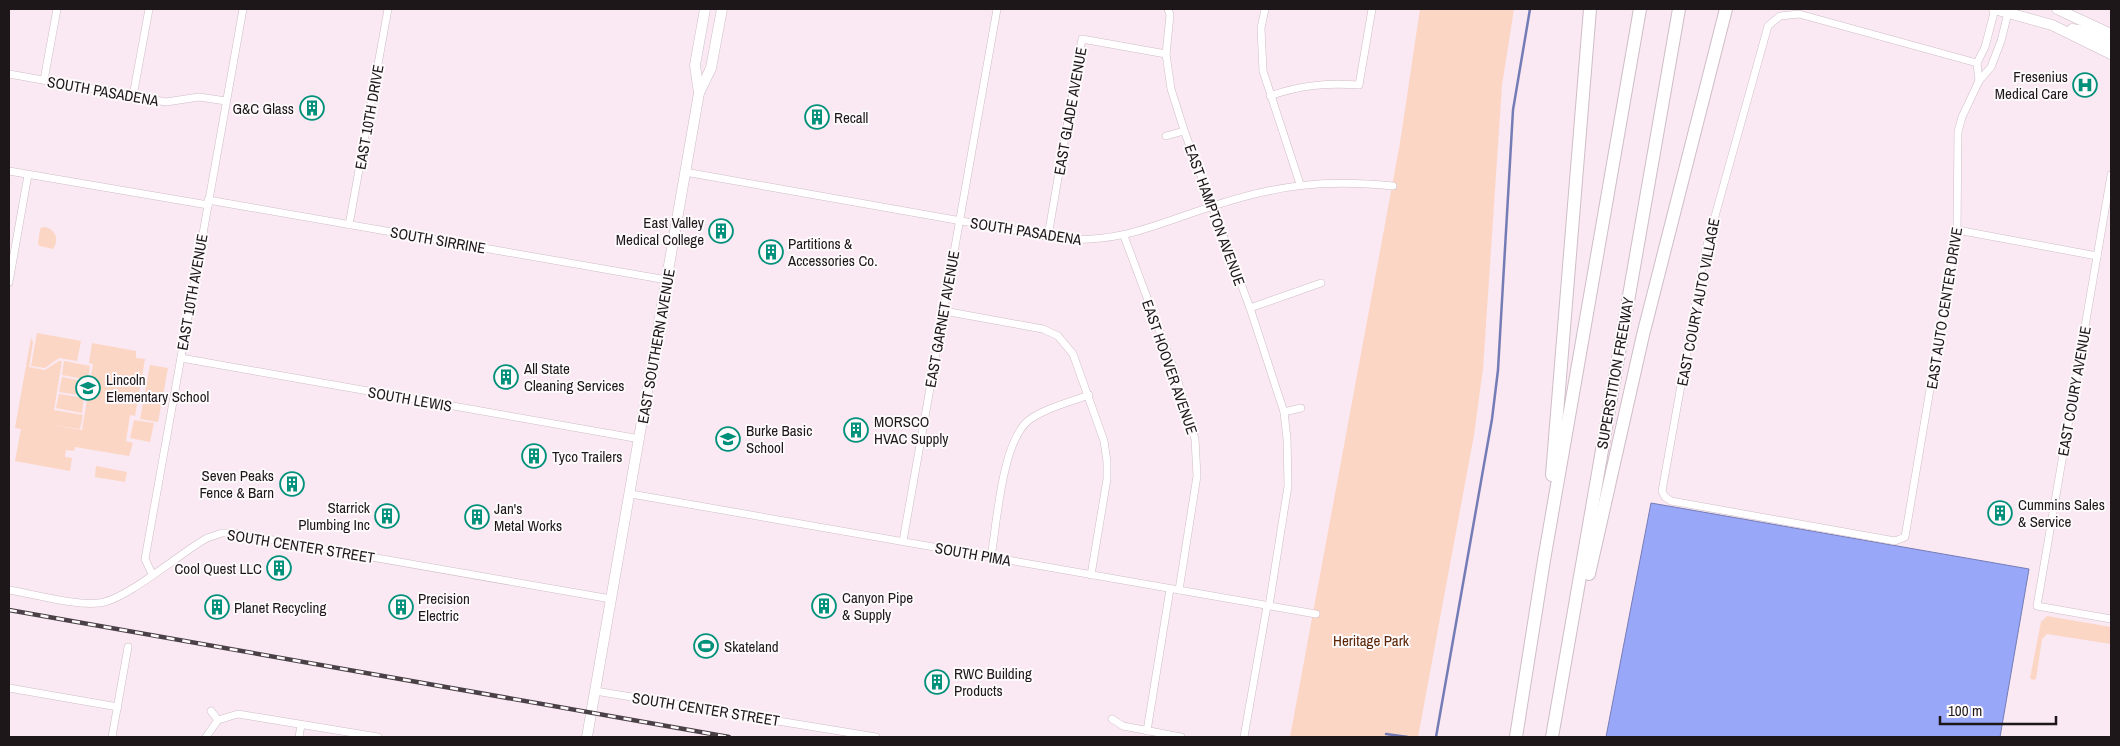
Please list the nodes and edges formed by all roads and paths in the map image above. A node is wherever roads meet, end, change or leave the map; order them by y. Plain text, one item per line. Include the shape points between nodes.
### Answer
1 (57, 9) edge
2 (149, 9) edge
3 (243, 9) edge
4 (388, 9) edge
5 (705, 9) edge
6 (716, 9) edge
7 (722, 9) edge
8 (997, 9) edge
9 (1265, 9) edge
10 (1372, 9) edge
11 (1590, 9) edge
12 (1640, 9) edge
13 (1678, 9) edge
14 (1726, 9) edge
15 (1994, 9) edge
16 (2057, 9) edge
17 (1171, 11) edge
18 (2009, 11) edge
19 (719, 28) junction
20 (2059, 28) junction
21 (2111, 34) edge
22 (2111, 45) edge
23 (1166, 54) junction
24 (2111, 54) edge
25 (1977, 63) junction
26 (9, 74) edge
27 (44, 80) junction
28 (1979, 81) junction
29 (699, 93) junction
30 (133, 96) junction
31 (1270, 96) junction
32 (226, 100) junction
33 (1184, 130) junction
34 (1166, 136) dead end
35 (9, 171) edge
36 (685, 172) junction
37 (28, 175) junction
38 (2111, 175) edge
39 (1300, 184) junction
40 (1393, 186) dead end
41 (208, 202) junction
42 (1212, 206) junction
43 (959, 220) junction
44 (350, 225) junction
45 (1957, 230) junction
46 (1048, 236) junction
47 (1124, 236) junction
48 (2097, 256) junction
49 (667, 280) junction
50 (9, 282) edge
51 (1321, 283) dead end
52 (1250, 308) junction
53 (944, 311) junction
54 (181, 358) junction
55 (1089, 395) junction
56 (1301, 408) dead end
57 (1284, 412) junction
58 (640, 440) junction
59 (631, 494) junction
60 (1905, 537) joint
61 (903, 541) junction
62 (991, 557) junction
63 (1544, 560) junction
64 (152, 574) junction
65 (1091, 575) junction
66 (1170, 589) junction
67 (9, 590) edge
68 (1178, 590) junction
69 (612, 599) junction
70 (1268, 606) junction
71 (1316, 614) dead end
72 (2111, 619) edge
73 (128, 647) dead end
74 (9, 688) edge
75 (595, 692) junction
76 (118, 707) junction
77 (211, 712) dead end
78 (1112, 719) dead end
79 (218, 720) junction
80 (1555, 720) junction
81 (301, 725) junction
82 (1147, 731) junction
83 (112, 737) edge
84 (206, 737) edge
85 (298, 737) edge
86 (378, 737) edge
87 (587, 737) edge
88 (876, 737) edge
89 (1181, 737) edge
90 (1244, 737) edge
91 (1516, 737) edge
92 (1552, 737) edge

1 - 27 street
2 - 30 street
3 - 32 street, EAST 10TH AVENUE
4 - 44 street, EAST 10TH DRIVE
5 - 29 main road, EAST SOUTHERN AVENUE via 695,65
6 - 19 main road
7 - 19 main road, EAST SOUTHERN AVENUE
8 - 43 street, EAST GARNET AVENUE
9 - 31 street via 1261,45 1263,71
10 - 31 street via 1359,85 1316,84
11 - 63 highway
12 - 63 highway
13 - 80 highway, SUPERSTITION FREEWAY
14 - 80 highway via 1643,334
15 - 18 main road
15 - 25 street
16 - 21 main road
17 - 23 street, EAST HAMPTON AVENUE
18 - 20 main road
18 - 28 street, EAST AUTO CENTER DRIVE via 1991,67
19 - 29 main road, EAST SOUTHERN AVENUE via 711,68
20 - 22 main road via 2084,31
20 - 24 main road
23 - 33 street, EAST HAMPTON AVENUE via 1171,89
23 - 46 street, EAST GLADE AVENUE via 1082,39
25 - 28 street
25 - 60 street, EAST COURY AUTO VILLAGE via 1799,14 1780,16 1768,26 1705,252 1662,491 1671,501 1895,541
26 - 27 street, SOUTH PASADENA
27 - 30 street, SOUTH PASADENA
28 - 45 street, EAST AUTO CENTER DRIVE via 1958,132
29 - 36 main road, EAST SOUTHERN AVENUE
30 - 32 street, SOUTH PASADENA via 166,102 199,97
31 - 39 street
32 - 41 street, EAST 10TH AVENUE
33 - 34 street
33 - 42 street, EAST HAMPTON AVENUE
35 - 37 street, SOUTH SIRRINE
36 - 43 street, SOUTH PASADENA
36 - 49 main road, EAST SOUTHERN AVENUE
37 - 41 street, SOUTH SIRRINE
37 - 50 street
38 - 48 street, EAST COURY AVENUE
39 - 40 street, SOUTH PASADENA via 1330,182
39 - 42 street, SOUTH PASADENA
41 - 44 street, SOUTH SIRRINE
41 - 54 street, EAST 10TH AVENUE
42 - 47 street, SOUTH PASADENA
42 - 52 street, EAST HAMPTON AVENUE
43 - 46 street, SOUTH PASADENA
43 - 53 street, EAST GARNET AVENUE
44 - 49 street, SOUTH SIRRINE
45 - 48 street
45 - 60 street, EAST AUTO CENTER DRIVE
46 - 47 street, SOUTH PASADENA via 1080,240
47 - 68 street, EAST HOOVER AVENUE via 1176,375 1195,439 1197,476
48 - 72 street, EAST COURY AVENUE via 2036,606
49 - 58 main road, EAST SOUTHERN AVENUE
51 - 52 street
52 - 57 street, EAST HAMPTON AVENUE
53 - 55 street via 1052,332 1073,354
53 - 61 street, EAST GARNET AVENUE
54 - 58 street, SOUTH LEWIS
54 - 64 street, EAST 10TH AVENUE via 145,559
55 - 62 street via 1037,415 1016,434 1008,457
55 - 65 street via 1104,440 1107,462
56 - 57 street
57 - 70 street, EAST HAMPTON AVENUE via 1288,439 1288,486
58 - 59 main road, EAST SOUTHERN AVENUE
59 - 61 street, SOUTH PIMA
59 - 69 main road, EAST SOUTHERN AVENUE
61 - 62 street, SOUTH PIMA
62 - 65 street, SOUTH PIMA
63 - 91 highway
64 - 67 street, SOUTH CENTER STREET via 116,598 100,603
64 - 69 street, SOUTH CENTER STREET via 211,536 234,533
65 - 66 street, SOUTH PIMA
66 - 68 street, SOUTH PIMA
66 - 82 street
68 - 70 street, SOUTH PIMA
69 - 75 main road, EAST SOUTHERN AVENUE
70 - 71 street, SOUTH PIMA
70 - 90 street, EAST HAMPTON AVENUE
73 - 76 street
74 - 76 street
75 - 87 main road, EAST SOUTHERN AVENUE
75 - 88 street, SOUTH CENTER STREET
76 - 83 street
77 - 79 street
78 - 82 street via 1124,726
79 - 81 street via 238,714
79 - 84 street
80 - 92 highway, SUPERSTITION FREEWAY
81 - 85 street
81 - 86 street
82 - 89 street

